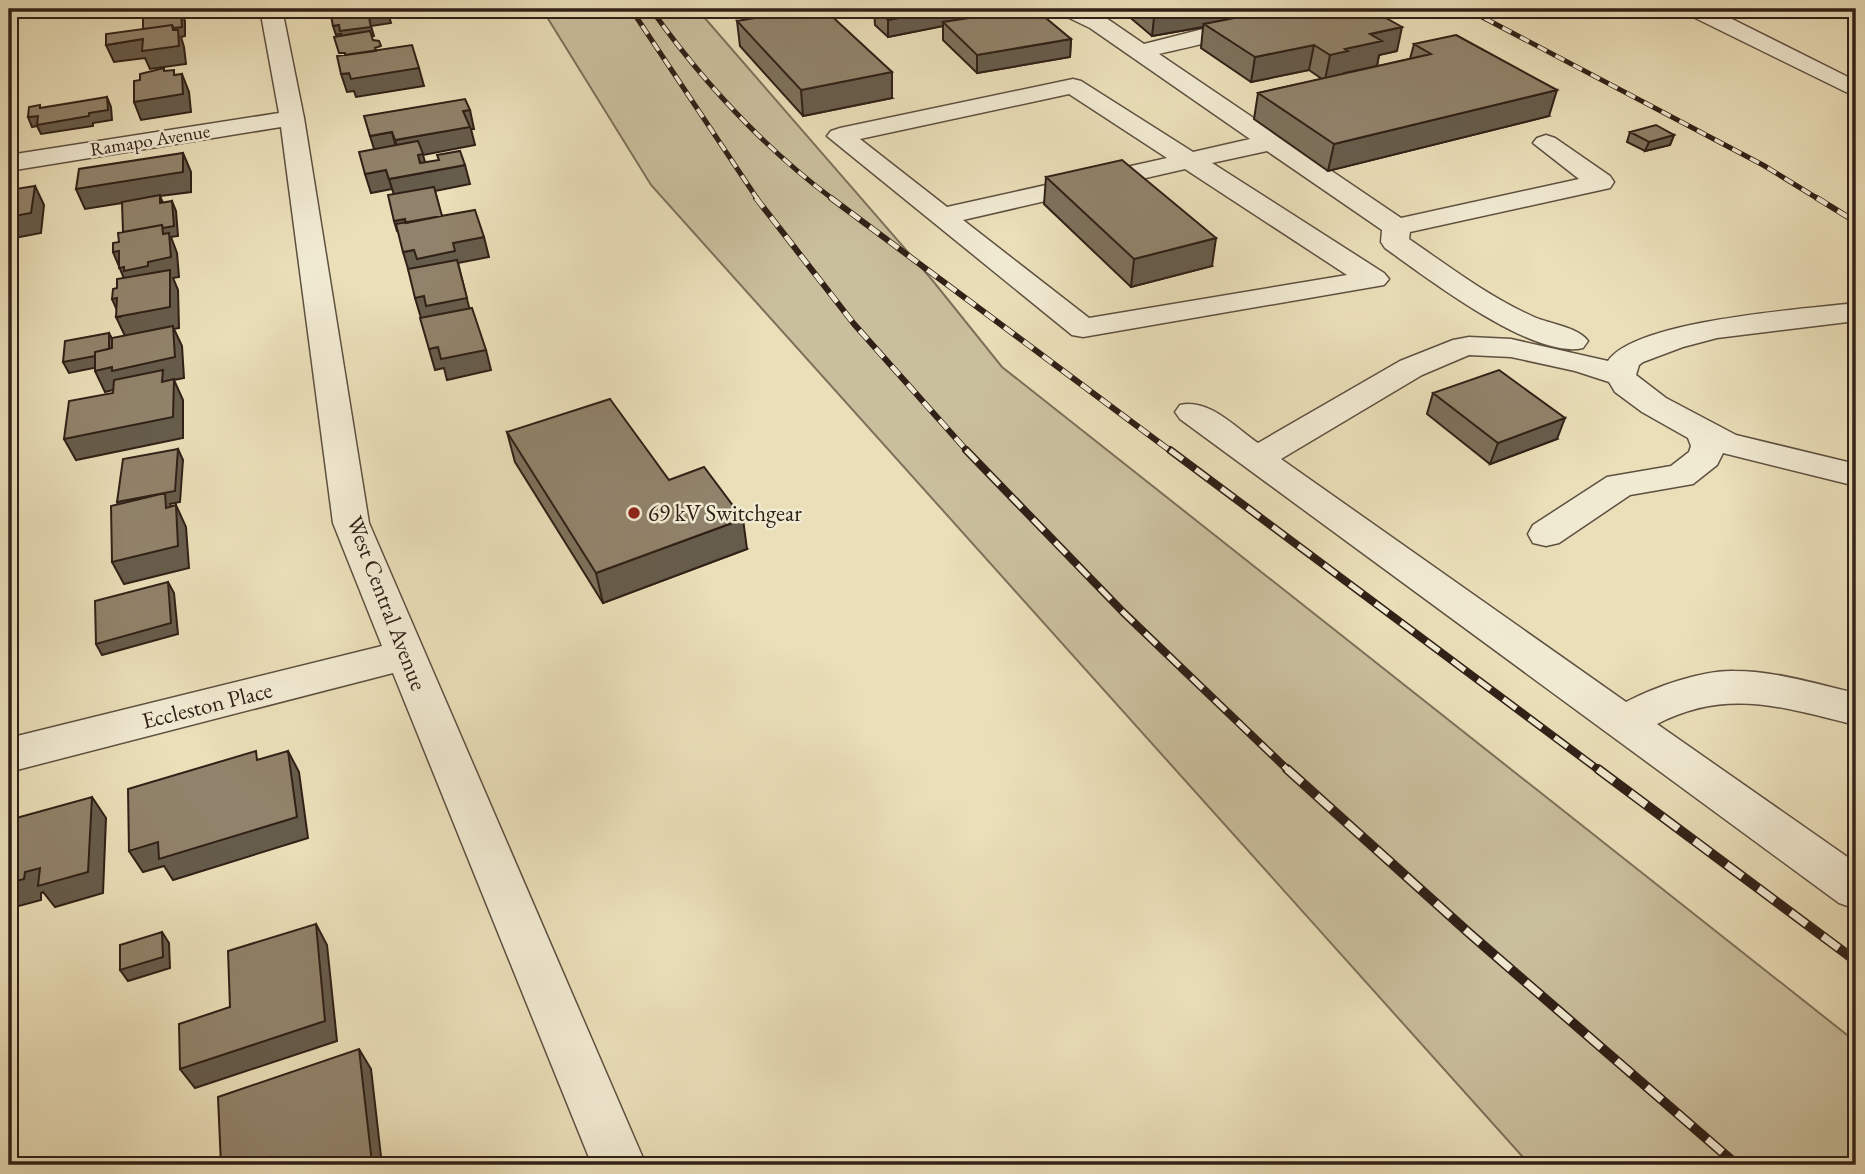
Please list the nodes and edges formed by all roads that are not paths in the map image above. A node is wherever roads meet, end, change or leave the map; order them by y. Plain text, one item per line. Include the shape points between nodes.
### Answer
1 (271, 9) edge
2 (1069, 9) edge
3 (1284, 9) edge
4 (1695, 9) edge
5 (1141, 52) junction
6 (1856, 90) edge
7 (292, 118) junction
8 (1271, 142) junction
9 (1546, 143) dead end
10 (1189, 161) junction
11 (9, 163) edge
12 (943, 216) junction
13 (1396, 227) junction
14 (1856, 312) edge
15 (1654, 348) junction
16 (1620, 375) junction
17 (1192, 412) dead end
18 (1702, 432) junction
19 (1257, 459) junction
20 (1856, 475) edge
21 (1546, 534) dead end
22 (406, 654) junction
23 (1856, 709) edge
24 (1627, 724) junction
25 (9, 755) edge
26 (1856, 889) edge
27 (619, 1165) edge

1 - 7 street, West Central Avenue
2 - 5 street
3 - 5 street via 1230,31
4 - 6 street
5 - 8 street
7 - 11 street, Ramapo Avenue
7 - 22 street, West Central Avenue via 352,523
8 - 10 street
8 - 13 street
9 - 13 street via 1601,182
10 - 12 street
10 - 12 street via 1073,86 840,136
10 - 12 street via 1374,279 1083,328
13 - 15 street via 1395,242 1525,325 1581,343
14 - 15 street via 1717,329
15 - 16 street via 1624,361
16 - 18 street via 1647,400
16 - 19 street via 1511,348 1453,349 1411,368
17 - 19 street
18 - 20 street via 1725,443
18 - 21 street via 1708,446 1705,457 1681,476 1620,485
19 - 24 street
22 - 25 street, Eccleston Place
22 - 27 street, West Central Avenue
23 - 24 street via 1775,690 1732,686 1669,699
24 - 26 street

